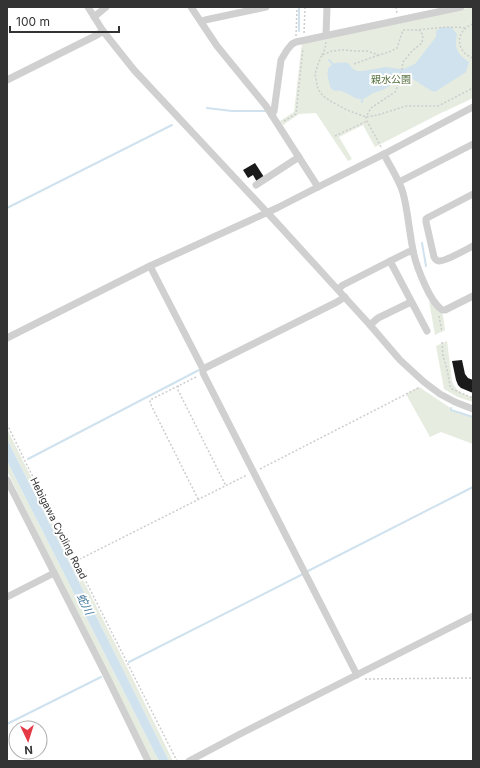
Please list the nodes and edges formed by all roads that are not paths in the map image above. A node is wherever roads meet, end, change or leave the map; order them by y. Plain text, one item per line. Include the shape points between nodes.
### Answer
1 (88, 7) edge
2 (106, 7) edge
3 (191, 7) edge
4 (266, 7) edge
5 (327, 7) edge
6 (461, 7) edge
7 (94, 17) junction
8 (202, 21) junction
9 (103, 31) junction
10 (326, 35) junction
11 (7, 80) edge
12 (473, 107) edge
13 (272, 115) junction
14 (473, 144) edge
15 (383, 151) junction
16 (299, 157) junction
17 (399, 182) junction
18 (256, 185) dead end
19 (318, 188) junction
20 (473, 194) edge
21 (267, 212) junction
22 (473, 246) edge
23 (413, 251) junction
24 (390, 261) junction
25 (150, 266) junction
26 (338, 289) junction
27 (473, 296) edge
28 (345, 297) junction
29 (411, 302) junction
30 (370, 325) junction
31 (427, 331) dead end
32 (7, 338) edge
33 (203, 371) junction
34 (473, 408) edge
35 (7, 480) edge
36 (54, 573) junction
37 (7, 597) edge
38 (473, 616) edge
39 (357, 675) junction
40 (148, 761) edge
41 (189, 761) edge

1 - 7 street
2 - 7 street
3 - 8 street
4 - 8 street
5 - 10 street
6 - 10 street
7 - 9 street
8 - 13 street via 217,46
9 - 11 street
9 - 21 street via 134,70
10 - 13 street via 296,42 287,50 281,60
12 - 15 street
13 - 16 street
14 - 17 street
15 - 17 street
15 - 19 street
16 - 18 street
16 - 19 street
17 - 23 street via 406,204
19 - 21 street
20 - 22 street via 426,219 426,222 434,257 439,262
21 - 25 street
21 - 26 street
23 - 24 street
23 - 27 street via 428,292 442,310
24 - 26 street
24 - 29 street
25 - 32 street
25 - 33 street
26 - 28 street
28 - 30 street
28 - 33 street
29 - 30 street via 378,318
29 - 31 street
30 - 34 street via 400,360 424,382 455,402
33 - 39 street
35 - 36 street
36 - 37 street
36 - 40 street
38 - 39 street
39 - 41 street

